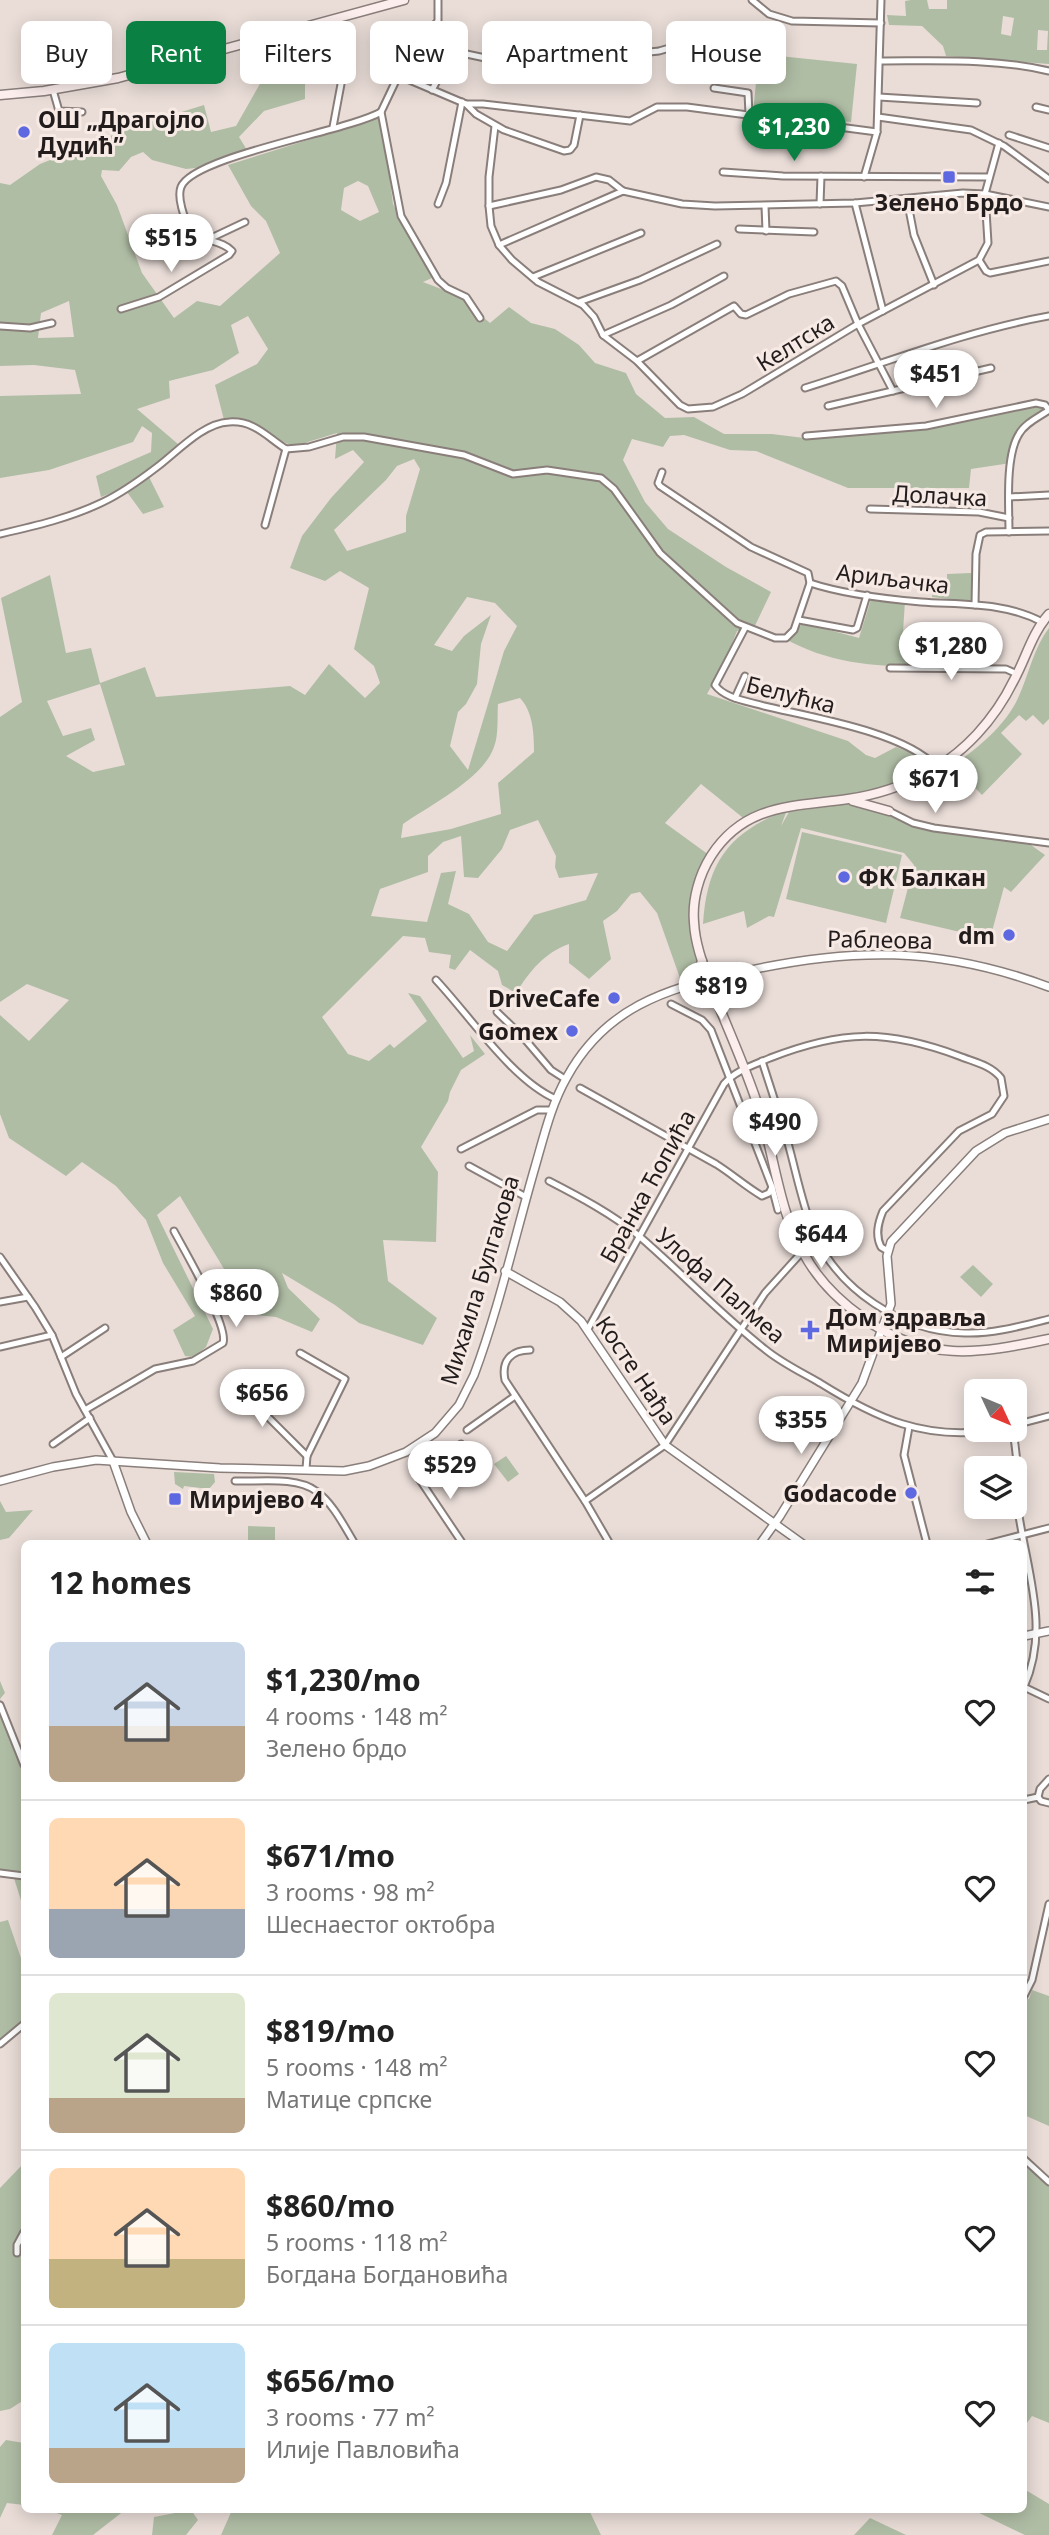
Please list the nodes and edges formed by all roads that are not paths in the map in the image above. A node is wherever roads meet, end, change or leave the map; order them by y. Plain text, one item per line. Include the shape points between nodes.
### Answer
1 (404, 0) edge
2 (438, 0) edge
3 (753, 0) edge
4 (881, 0) edge
5 (438, 21) edge
6 (881, 23) junction
7 (666, 49) edge
8 (880, 61) junction
9 (1049, 71) edge
10 (341, 84) edge
11 (396, 84) edge
12 (418, 84) edge
13 (714, 88) dead end
14 (53, 90) junction
15 (432, 90) junction
16 (0, 95) edge
17 (879, 97) junction
18 (464, 103) junction
19 (977, 103) dead end
20 (1036, 107) dead end
21 (1049, 110) edge
22 (82, 112) dead end
23 (381, 112) junction
24 (749, 114) junction
25 (580, 115) junction
26 (878, 117) junction
27 (495, 125) junction
28 (333, 127) junction
29 (877, 132) junction
30 (1009, 135) dead end
31 (999, 143) junction
32 (1049, 148) edge
33 (723, 173) dead end
34 (821, 176) junction
35 (864, 177) junction
36 (989, 177) junction
37 (1049, 179) edge
38 (624, 191) junction
39 (985, 194) junction
40 (907, 199) junction
41 (855, 203) junction
42 (438, 204) dead end
43 (820, 204) junction
44 (489, 206) junction
45 (765, 206) junction
46 (1049, 207) edge
47 (245, 222) dead end
48 (738, 229) dead end
49 (766, 230) junction
50 (814, 232) dead end
51 (641, 233) dead end
52 (209, 239) junction
53 (717, 244) dead end
54 (499, 245) junction
55 (979, 260) junction
56 (1049, 261) edge
57 (724, 275) dead end
58 (533, 278) junction
59 (934, 285) junction
60 (579, 302) junction
61 (121, 309) dead end
62 (883, 311) junction
63 (1049, 316) edge
64 (480, 318) dead end
65 (52, 323) dead end
66 (858, 324) junction
67 (0, 326) edge
68 (603, 335) junction
69 (637, 361) junction
70 (881, 365) junction
71 (990, 368) dead end
72 (805, 388) dead end
73 (893, 391) junction
74 (828, 406) dead end
75 (1049, 410) edge
76 (806, 436) dead end
77 (286, 449) junction
78 (662, 472) dead end
79 (1049, 495) edge
80 (1009, 497) junction
81 (870, 509) dead end
82 (1009, 518) junction
83 (265, 525) dead end
84 (1049, 531) edge
85 (1009, 533) junction
86 (0, 534) edge
87 (810, 583) junction
88 (867, 595) junction
89 (975, 605) junction
90 (1049, 614) edge
91 (799, 620) junction
92 (1042, 622) junction
93 (745, 628) junction
94 (890, 668) dead end
95 (1017, 674) junction
96 (746, 676) dead end
97 (735, 698) junction
98 (936, 768) junction
99 (891, 789) junction
100 (876, 794) junction
101 (847, 799) junction
102 (885, 809) junction
103 (1049, 843) edge
104 (702, 961) junction
105 (709, 979) junction
106 (436, 980) dead end
107 (687, 985) junction
108 (1049, 987) edge
109 (670, 1004) dead end
110 (498, 1012) dead end
111 (762, 1061) junction
112 (744, 1069) junction
113 (729, 1077) junction
114 (565, 1079) junction
115 (580, 1088) dead end
116 (556, 1099) junction
117 (552, 1110) junction
118 (1049, 1119) edge
119 (687, 1148) junction
120 (461, 1149) dead end
121 (469, 1166) dead end
122 (549, 1181) dead end
123 (772, 1186) junction
124 (526, 1197) junction
125 (778, 1210) dead end
126 (174, 1231) dead end
127 (639, 1237) junction
128 (802, 1251) junction
129 (887, 1251) junction
130 (0, 1257) edge
131 (505, 1270) junction
132 (28, 1297) junction
133 (0, 1302) edge
134 (889, 1312) junction
135 (1049, 1319) edge
136 (104, 1328) dead end
137 (588, 1329) junction
138 (741, 1329) junction
139 (882, 1330) junction
140 (52, 1335) junction
141 (1049, 1339) edge
142 (0, 1347) edge
143 (530, 1350) dead end
144 (300, 1353) dead end
145 (61, 1357) junction
146 (236, 1385) dead end
147 (516, 1396) junction
148 (850, 1403) junction
149 (85, 1410) junction
150 (1049, 1416) edge
151 (90, 1418) junction
152 (1027, 1422) edge
153 (909, 1427) junction
154 (467, 1430) dead end
155 (964, 1432) edge
156 (1015, 1442) edge
157 (53, 1444) dead end
158 (461, 1444) dead end
159 (666, 1445) junction
160 (307, 1456) junction
161 (113, 1461) junction
162 (306, 1469) junction
163 (0, 1481) edge
164 (234, 1481) dead end
165 (585, 1501) junction
166 (775, 1524) junction
167 (1049, 1528) edge
168 (1023, 1534) junction
169 (145, 1540) edge
170 (352, 1540) edge
171 (460, 1540) edge
172 (608, 1540) edge
173 (763, 1540) edge
174 (797, 1540) edge
175 (926, 1540) edge
176 (1001, 1540) edge
177 (1025, 1540) edge
178 (1027, 1549) edge
179 (1042, 1605) dead end
180 (1045, 1621) dead end
181 (1048, 1631) edge
182 (1027, 1635) edge
183 (1045, 1641) dead end
184 (1040, 1663) dead end
185 (1027, 1682) edge
186 (1027, 1688) edge
187 (1049, 1699) edge
188 (0, 1705) edge
189 (21, 1758) edge
190 (1049, 1779) edge
191 (1038, 1797) junction
192 (1027, 1799) edge
193 (1049, 1803) edge
194 (0, 1873) edge
195 (21, 1876) edge
196 (1049, 1904) edge
197 (1046, 1925) edge
198 (1027, 1990) edge
199 (21, 2027) edge
200 (0, 2045) edge
201 (1027, 2162) edge
202 (1049, 2182) edge
203 (21, 2238) edge
204 (17, 2252) dead end

1 - 14 main road via 139,73
2 - 5 street
3 - 6 street via 769,14 792,21
4 - 6 street
6 - 8 street
7 - 15 street via 558,64 522,64 457,52
8 - 9 street via 965,62
8 - 17 street
10 - 28 street
11 - 23 street
12 - 15 street
13 - 24 street via 748,93
14 - 16 main road
14 - 22 street via 59,111
15 - 18 street
17 - 19 street
17 - 26 street
18 - 25 street
18 - 27 street
18 - 42 street
20 - 21 street
23 - 28 street
23 - 64 street via 401,216 438,280 466,297
24 - 25 street via 660,106 630,121
24 - 29 street
25 - 27 street via 574,145 567,151
26 - 29 street
26 - 31 street via 957,127
27 - 44 street
28 - 52 street via 214,165 189,178 180,188 185,217 194,232
29 - 35 street
30 - 32 street
31 - 36 street
31 - 37 street
33 - 34 street
34 - 35 street
34 - 43 street
35 - 36 street
36 - 39 street
38 - 44 street via 596,177
38 - 45 street via 682,204
38 - 54 street
39 - 40 street
39 - 46 street
39 - 55 street via 988,237
40 - 41 street
40 - 59 street via 911,227
41 - 43 street
41 - 62 street
43 - 45 street
44 - 54 street
45 - 49 street
47 - 52 street
48 - 49 street
49 - 50 street
51 - 58 street
52 - 61 street via 232,251 159,297
53 - 60 street
54 - 58 street
55 - 56 street via 990,273
55 - 59 street, Келтска
57 - 68 street
58 - 60 street
59 - 62 street, Келтска
60 - 68 street, Келтска
62 - 66 street, Келтска
63 - 70 street via 965,335
65 - 67 street via 30,328
66 - 69 street, Келтска via 753,388 706,409 680,405
66 - 69 street via 841,284 834,281 789,294 746,314 734,306
66 - 70 street
68 - 69 street, Келтска
70 - 72 street
70 - 73 street
71 - 73 street
73 - 74 street
75 - 76 street via 1036,403 926,426
75 - 80 street, Долачка via 1017,437
77 - 83 street
77 - 86 street via 257,427 223,422 104,502
77 - 93 street via 356,436 464,455 516,475 547,470 597,476 614,489 660,554
78 - 87 street, Ариљачка via 660,486 751,547 808,573
79 - 80 street
80 - 82 street, Долачка
81 - 82 street, Долачка via 979,512
82 - 85 street, Долачка
84 - 85 street
85 - 89 street, Долачка via 986,532 979,537
87 - 88 street, Ариљачка
87 - 91 street
88 - 89 street, Ариљачка
88 - 91 street via 853,630
89 - 92 street, Ариљачка via 1013,610
90 - 92 main road
91 - 93 street via 790,636 782,639
92 - 95 main road
93 - 97 street, Белућка via 715,685
94 - 95 street via 1006,669
95 - 98 main road via 984,727
96 - 97 street
97 - 98 street, Белућка via 892,740 920,753
98 - 99 main road
99 - 100 main road
99 - 102 main road
100 - 101 main road
100 - 102 main road
101 - 102 main road
101 - 104 main road via 778,808 747,821 719,846 706,864 696,896 694,921
102 - 103 street via 934,828
104 - 105 main road
104 - 107 main road
105 - 107 street, Михаила Булгакова
105 - 108 street, Раблеова via 777,963 886,953 982,965
105 - 112 main road
106 - 116 street via 500,1054
107 - 114 street, Михаила Булгакова via 643,1001 613,1021
109 - 113 street via 708,1026
110 - 114 street via 551,1070
111 - 112 street, Бранка Ћопића
111 - 129 street, Бранка Ћопића via 822,1041 864,1035 937,1048 988,1067 1001,1078 1004,1096 992,1114 959,1132 883,1211 878,1236
111 - 134 street via 814,1232 836,1269
112 - 113 street, Бранка Ћопића
112 - 128 main road
113 - 119 street, Бранка Ћопића
113 - 123 street
114 - 116 street, Михаила Булгакова
115 - 119 street
116 - 117 street, Михаила Булгакова
117 - 120 street via 537,1110
117 - 124 street, Михаила Булгакова
118 - 129 street via 1005,1133 976,1151 899,1232
119 - 123 street via 762,1196
119 - 127 street, Бранка Ћопића
121 - 124 street
122 - 127 street, Улофа Палмеа
123 - 125 street
124 - 131 street, Михаила Булгакова
126 - 149 street via 218,1315 223,1343 193,1361 155,1369
127 - 137 street, Бранка Ћопића
127 - 138 street, Улофа Палмеа
128 - 138 street via 770,1286
128 - 139 main road via 836,1296
129 - 134 street
130 - 132 street
131 - 137 street, Косте Нађа via 568,1307
131 - 162 street, Михаила Булгакова via 471,1382 435,1433 406,1452 369,1466 344,1471
132 - 133 street
132 - 140 street
134 - 135 street via 911,1322 963,1333 995,1332
134 - 139 street
136 - 145 street
137 - 159 street, Косте Нађа
138 - 148 street, Улофа Палмеа via 778,1359
138 - 159 street
139 - 141 main road via 911,1343 960,1352
139 - 148 street
140 - 142 street
140 - 145 street
143 - 147 street via 515,1352 504,1366 505,1380
144 - 160 street via 345,1379
145 - 149 street
146 - 160 street
147 - 154 street
147 - 165 street
148 - 153 street, Улофа Палмеа
148 - 166 street
149 - 151 street
150 - 152 street
151 - 157 street
151 - 161 street
153 - 155 street, Улофа Палмеа
153 - 175 street via 904,1455
156 - 168 street
158 - 171 street via 416,1474
159 - 165 street
159 - 166 street, Косте Нађа
160 - 162 street
161 - 162 street, Михаила Булгакова
161 - 163 street, Михаила Булгакова via 63,1465
161 - 169 street
164 - 170 street via 311,1488 329,1504
165 - 172 street
166 - 173 street
166 - 174 street, Косте Нађа
167 - 168 street
168 - 176 street
168 - 177 street
178 - 179 street
180 - 181 street
181 - 182 street
181 - 183 street
184 - 185 street
186 - 187 street
188 - 189 street
190 - 191 street
191 - 192 street
191 - 193 street
194 - 195 street
196 - 197 street
197 - 198 street
199 - 200 street
201 - 202 street
203 - 204 street

